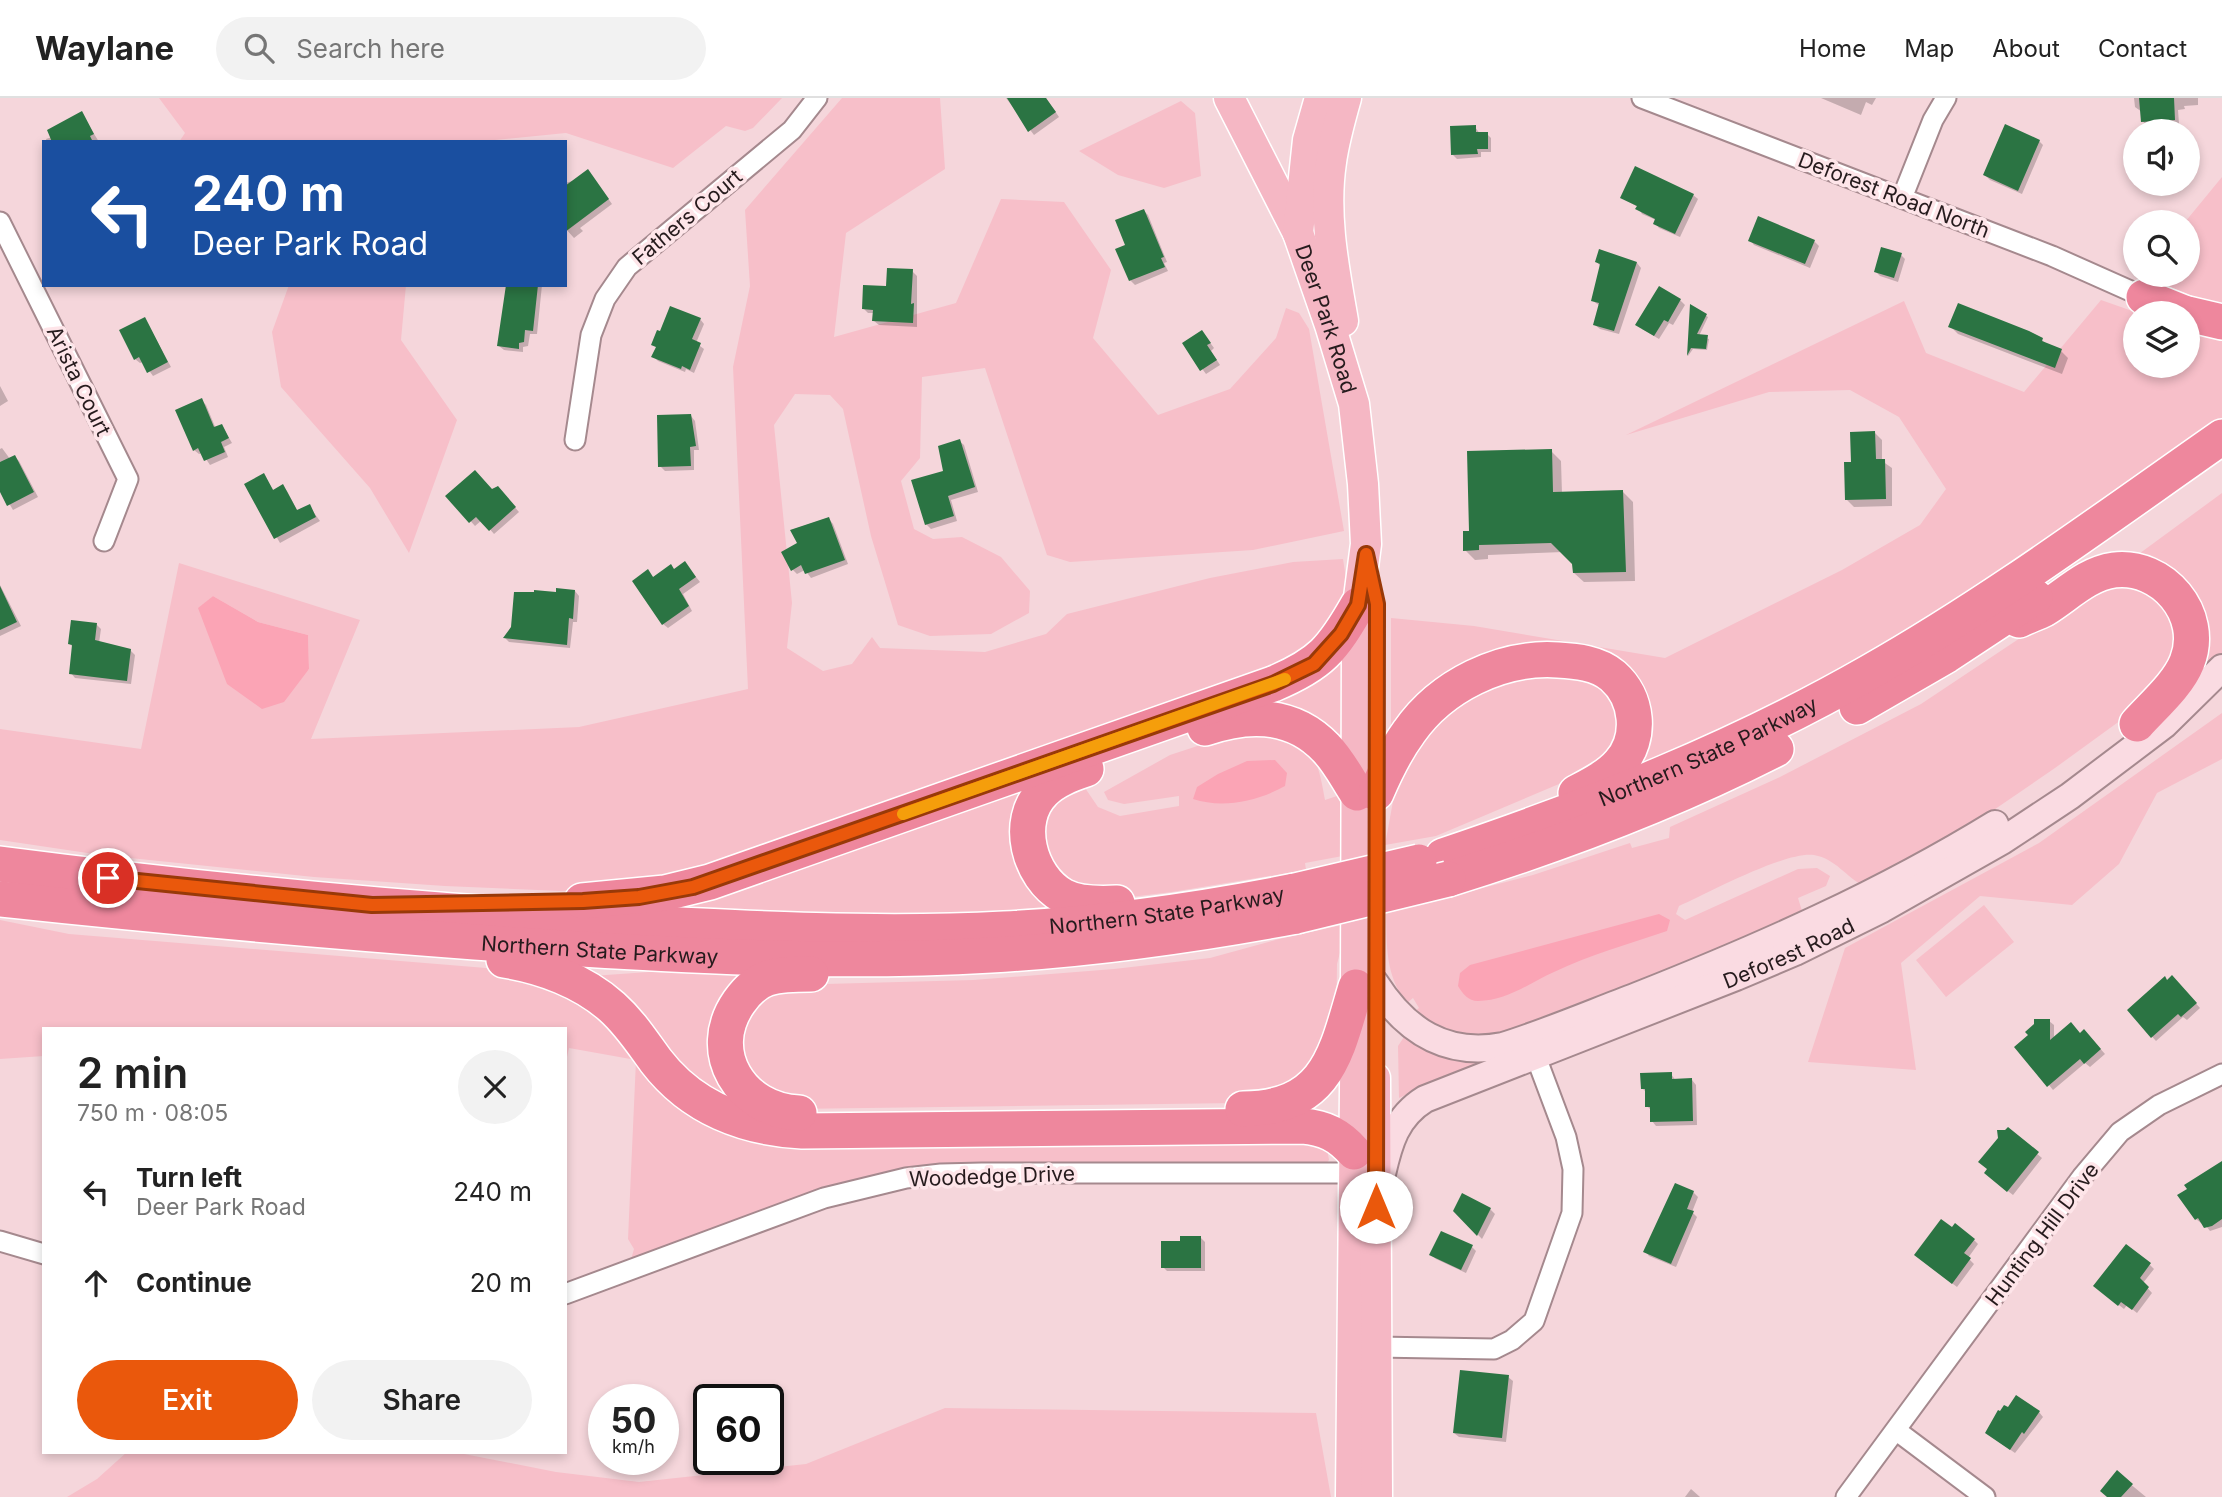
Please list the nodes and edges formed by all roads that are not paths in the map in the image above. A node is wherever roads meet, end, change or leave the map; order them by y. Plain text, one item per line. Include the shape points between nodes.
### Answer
1 (817, 98) edge
2 (1228, 98) edge
3 (1320, 98) edge
4 (1346, 98) edge
5 (1642, 98) edge
6 (1946, 98) edge
7 (1902, 198) junction
8 (0, 222) edge
9 (1298, 233) junction
10 (2144, 297) joint
11 (2154, 301) edge
12 (2200, 317) edge
13 (2222, 322) edge
14 (1354, 404) junction
15 (2222, 437) edge
16 (575, 440) dead end
17 (2222, 467) edge
18 (104, 541) dead end
19 (1366, 554) junction
20 (1358, 605) junction
21 (1947, 655) junction
22 (2220, 671) edge
23 (2137, 724) junction
24 (1366, 793) junction
25 (0, 864) edge
26 (1445, 867) junction
27 (0, 900) edge
28 (1246, 900) junction
29 (1295, 903) junction
30 (372, 905) junction
31 (325, 932) junction
32 (989, 955) junction
33 (1366, 985) junction
34 (1536, 1057) junction
35 (2222, 1074) edge
36 (1354, 1162) junction
37 (1376, 1207) junction
38 (0, 1241) edge
39 (42, 1253) edge
40 (567, 1293) edge
41 (1376, 1347) junction
42 (1896, 1431) junction
43 (1350, 1497) edge
44 (1377, 1497) edge
45 (1846, 1497) edge
46 (1985, 1497) edge

1 - 16 street, Fathers Court via 792,130 627,267 606,299 591,335
2 - 9 main road, Deer Park Road
3 - 9 main road via 1308,141
4 - 14 main road via 1328,195
5 - 7 street, Deforest Road North
6 - 7 street
7 - 10 street, Deforest Road North
8 - 18 street, Arista Court via 128,479
9 - 14 main road, Deer Park Road
10 - 11 highway
12 - 13 highway
14 - 19 main road, Deer Park Road
15 - 26 highway, Northern State Parkway via 1969,612 1825,697 1645,783
17 - 21 highway, Northern State Parkway
19 - 20 main road, Deer Park Road
19 - 24 main road, Deer Park Road via 1377,604
20 - 24 main road, Deer Park Road
20 - 30 highway via 1323,656 1290,677 710,882 611,899
21 - 23 highway via 2044,608 2102,573 2134,570 2153,576 2172,591 2185,610 2190,650 2177,680
21 - 26 highway, Northern State Parkway via 1815,729 1637,814 1544,848
22 - 23 street, Deforest Road
22 - 34 street, Deforest Road via 2181,710 2112,765 1939,878 1795,952
23 - 33 street, Deforest Road via 2008,816 1847,906 1746,953 1516,1042 1479,1049 1436,1040 1404,1021
24 - 26 highway via 1416,722 1437,701 1471,679 1512,664 1551,659 1588,664 1613,676 1628,695 1635,718 1622,761 1583,789
24 - 28 highway via 1315,738 1287,723 1259,717 1226,721 1080,771 1054,783 1035,803 1028,824 1029,849 1038,871 1064,896 1099,904
24 - 33 main road, Deer Park Road
25 - 30 highway, Northern State Parkway
26 - 29 highway, Northern State Parkway, bridge
27 - 31 highway, Northern State Parkway
28 - 29 highway, Northern State Parkway
28 - 30 highway, Northern State Parkway via 1145,916 952,930 637,923
29 - 32 highway, Northern State Parkway via 1161,938
31 - 32 highway, Northern State Parkway via 723,955
31 - 36 highway via 455,956 516,962 570,981 612,1006 688,1092 727,1116 755,1126 802,1131 1303,1126 1331,1132 1345,1142
32 - 33 highway via 872,973 768,978 749,990 731,1017 726,1047 734,1074 757,1101 790,1113 1267,1108 1294,1099 1326,1073
33 - 36 main road, Deer Park Road
33 - 37 main road, Deer Park Road
34 - 37 street, Deforest Road via 1434,1094 1408,1111 1388,1145
34 - 41 street via 1566,1137 1573,1169 1573,1202 1534,1321 1494,1349
35 - 42 street, Hunting Hill Drive via 2159,1105 2120,1132
36 - 40 street, Woodedge Drive via 915,1177 799,1206
36 - 43 main road, Deer Park Road
37 - 41 main road, Deer Park Road
38 - 39 street
41 - 44 main road, Deer Park Road
42 - 45 street, Hunting Hill Drive
42 - 46 street

